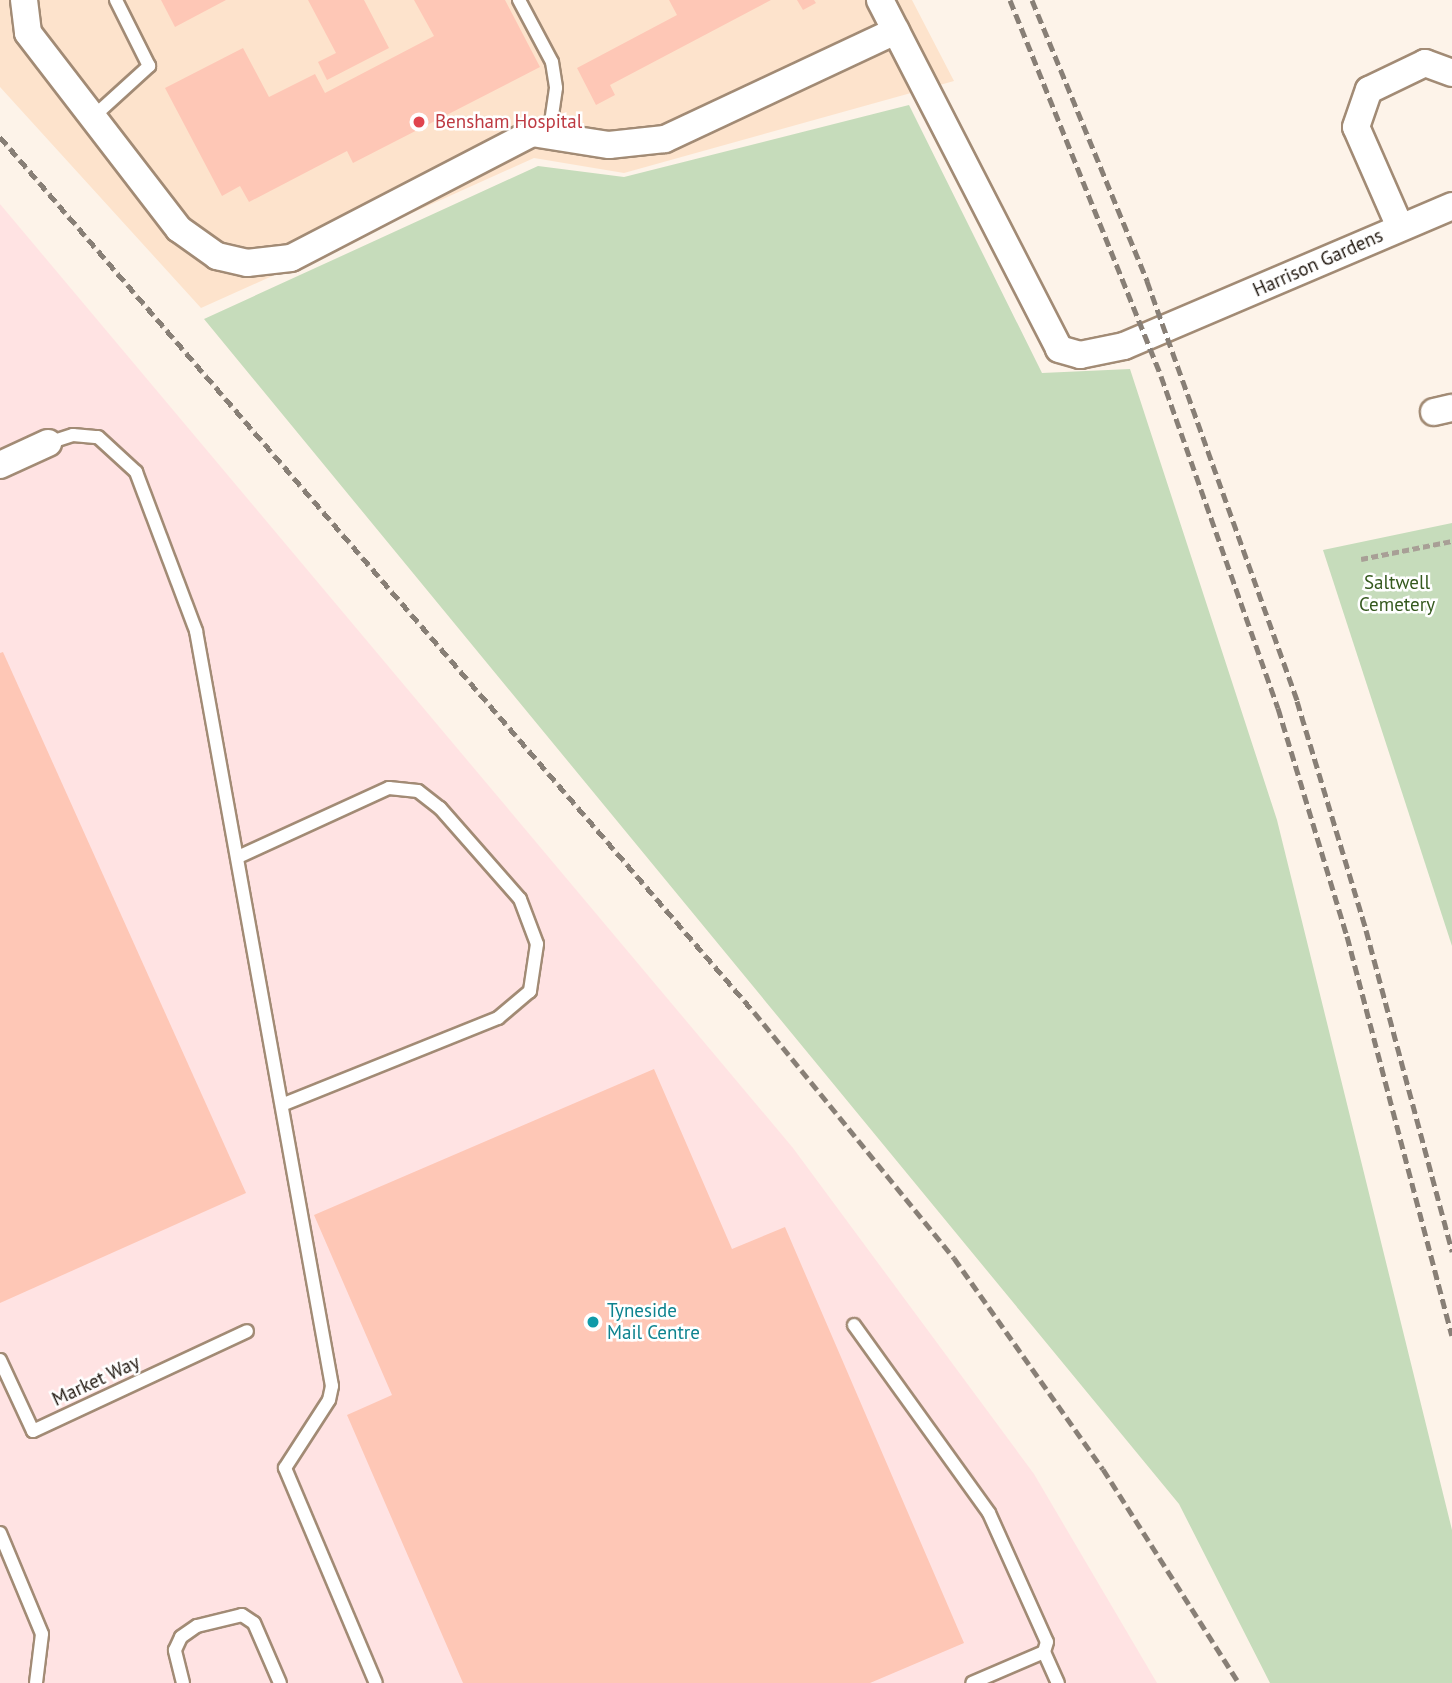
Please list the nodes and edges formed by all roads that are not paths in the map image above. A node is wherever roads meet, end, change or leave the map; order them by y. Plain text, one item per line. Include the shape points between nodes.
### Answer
1 (24, 0) edge
2 (116, 0) edge
3 (519, 0) edge
4 (880, 0) edge
5 (896, 31) junction
6 (1452, 73) edge
7 (93, 117) junction
8 (549, 136) junction
9 (1452, 206) edge
10 (1399, 227) junction
11 (48, 443) joint
12 (0, 465) edge
13 (238, 857) junction
14 (284, 1104) junction
15 (854, 1325) dead end
16 (247, 1331) dead end
17 (0, 1360) edge
18 (0, 1533) edge
19 (1044, 1652) junction
20 (41, 1682) edge
21 (979, 1682) edge
22 (183, 1683) edge
23 (280, 1683) edge
24 (376, 1683) edge
25 (1058, 1683) edge

1 - 7 street via 28,33
2 - 7 lane via 149,66
3 - 8 lane via 552,62 556,88
4 - 5 street, Harrison Gardens
5 - 8 street via 665,139 608,145
5 - 10 street, Harrison Gardens via 1059,349 1080,355 1124,346
6 - 10 street via 1425,63 1369,90 1356,127
7 - 8 street via 179,229 217,256 247,263 291,258 532,133
9 - 10 street, Harrison Gardens
11 - 12 street
11 - 13 lane via 73,435 98,437 118,451 145,491 196,631
13 - 14 lane
13 - 14 lane via 389,788 418,791 440,808 520,899 537,944 530,991 498,1018
14 - 24 lane via 332,1385 329,1400 285,1468
15 - 19 lane via 989,1513 1047,1642
16 - 17 lane, Market Way via 33,1432
18 - 20 lane via 42,1634
19 - 21 lane
19 - 25 lane
22 - 23 lane via 175,1650 181,1637 197,1626 242,1615 254,1623

